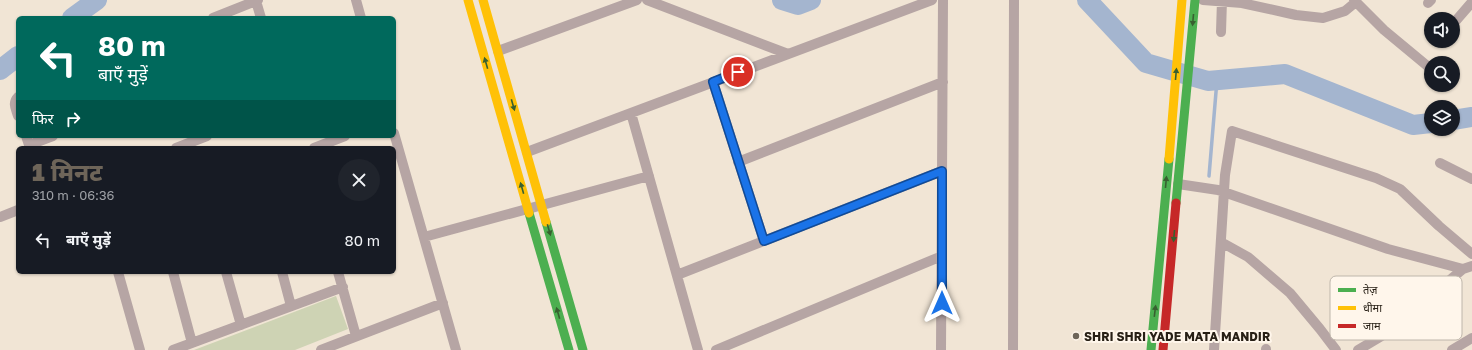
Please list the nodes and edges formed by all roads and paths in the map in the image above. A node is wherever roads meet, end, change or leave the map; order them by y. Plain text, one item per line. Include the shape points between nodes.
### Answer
1 (257, 0) edge
2 (356, 0) edge
3 (468, 0) edge
4 (483, 0) edge
5 (637, 0) edge
6 (647, 0) edge
7 (932, 0) edge
8 (943, 0) edge
9 (1014, 0) edge
10 (1182, 0) edge
11 (1195, 0) edge
12 (1202, 0) edge
13 (1222, 1) edge
14 (1355, 1) edge
15 (1472, 2) edge
16 (218, 16) edge
17 (261, 16) edge
18 (360, 16) edge
19 (1460, 16) edge
20 (1221, 32) dead end
21 (498, 51) junction
22 (788, 54) junction
23 (1424, 63) edge
24 (713, 82) junction
25 (943, 82) junction
26 (16, 99) edge
27 (16, 111) edge
28 (631, 113) junction
29 (46, 138) edge
30 (202, 138) edge
31 (340, 138) edge
32 (395, 138) edge
33 (28, 143) edge
34 (181, 146) edge
35 (319, 146) edge
36 (526, 152) junction
37 (738, 162) junction
38 (1440, 163) dead end
39 (942, 171) junction
40 (649, 176) junction
41 (1472, 179) edge
42 (1178, 184) junction
43 (1224, 193) junction
44 (542, 205) junction
45 (528, 209) junction
46 (16, 211) edge
47 (0, 217) edge
48 (424, 237) junction
49 (764, 241) junction
50 (1221, 242) junction
51 (1472, 254) edge
52 (942, 256) junction
53 (1468, 268) edge
54 (119, 274) edge
55 (174, 274) edge
56 (227, 274) edge
57 (283, 274) edge
58 (339, 274) edge
59 (677, 275) junction
60 (1458, 276) edge
61 (342, 287) junction
62 (442, 303) junction
63 (291, 306) junction
64 (241, 325) junction
65 (356, 336) junction
66 (1472, 338) edge
67 (1375, 340) edge
68 (192, 343) junction
69 (1455, 349) edge
70 (140, 350) edge
71 (173, 350) edge
72 (320, 350) edge
73 (456, 350) edge
74 (569, 350) edge
75 (583, 350) edge
76 (698, 350) edge
77 (716, 350) edge
78 (941, 350) edge
79 (1013, 350) edge
80 (1151, 350) edge
81 (1163, 350) edge
82 (1214, 350) edge
83 (1336, 350) edge
84 (1358, 350) edge

1 - 16 street
1 - 17 street
2 - 18 street
45 -> 3 street
4 - 21 street
5 - 21 street
6 - 22 street
7 - 22 street
8 - 25 street
9 - 79 street
80 -> 10 street
11 -> 42 street
12 - 13 street
13 - 14 street via 1323,18 1345,11
13 - 20 street
14 - 23 street via 1384,30
15 - 19 street
21 -> 36 street
22 - 24 street
24 - 28 street
24 - 37 street
25 - 37 street
25 - 39 street
26 - 27 street
28 - 36 street
28 - 40 street
29 - 33 street
30 - 34 street
31 - 35 street
32 - 48 street
36 - 44 street
37 - 49 street
38 - 41 street
39 - 49 street
39 - 52 street
40 - 44 street
40 - 59 street
42 - 43 street
42 -> 81 street
43 - 50 street
43 - 51 street via 1232,132 1376,178 1400,189
43 - 53 street via 1388,250
44 - 45 street
44 -> 75 street
45 - 48 street
74 -> 45 street
46 - 47 street
48 - 62 street
49 - 59 street
50 - 82 street
50 - 83 street via 1248,257 1290,293
52 - 77 street
52 - 78 street
53 - 60 street
54 - 70 street
55 - 68 street
56 - 64 street
57 - 63 street
58 - 61 street
59 - 76 street
61 - 63 street
61 - 65 street
62 - 65 street
62 - 73 street
63 - 64 street
64 - 68 street
65 - 72 street
66 - 69 street
67 - 84 street
68 - 71 street

